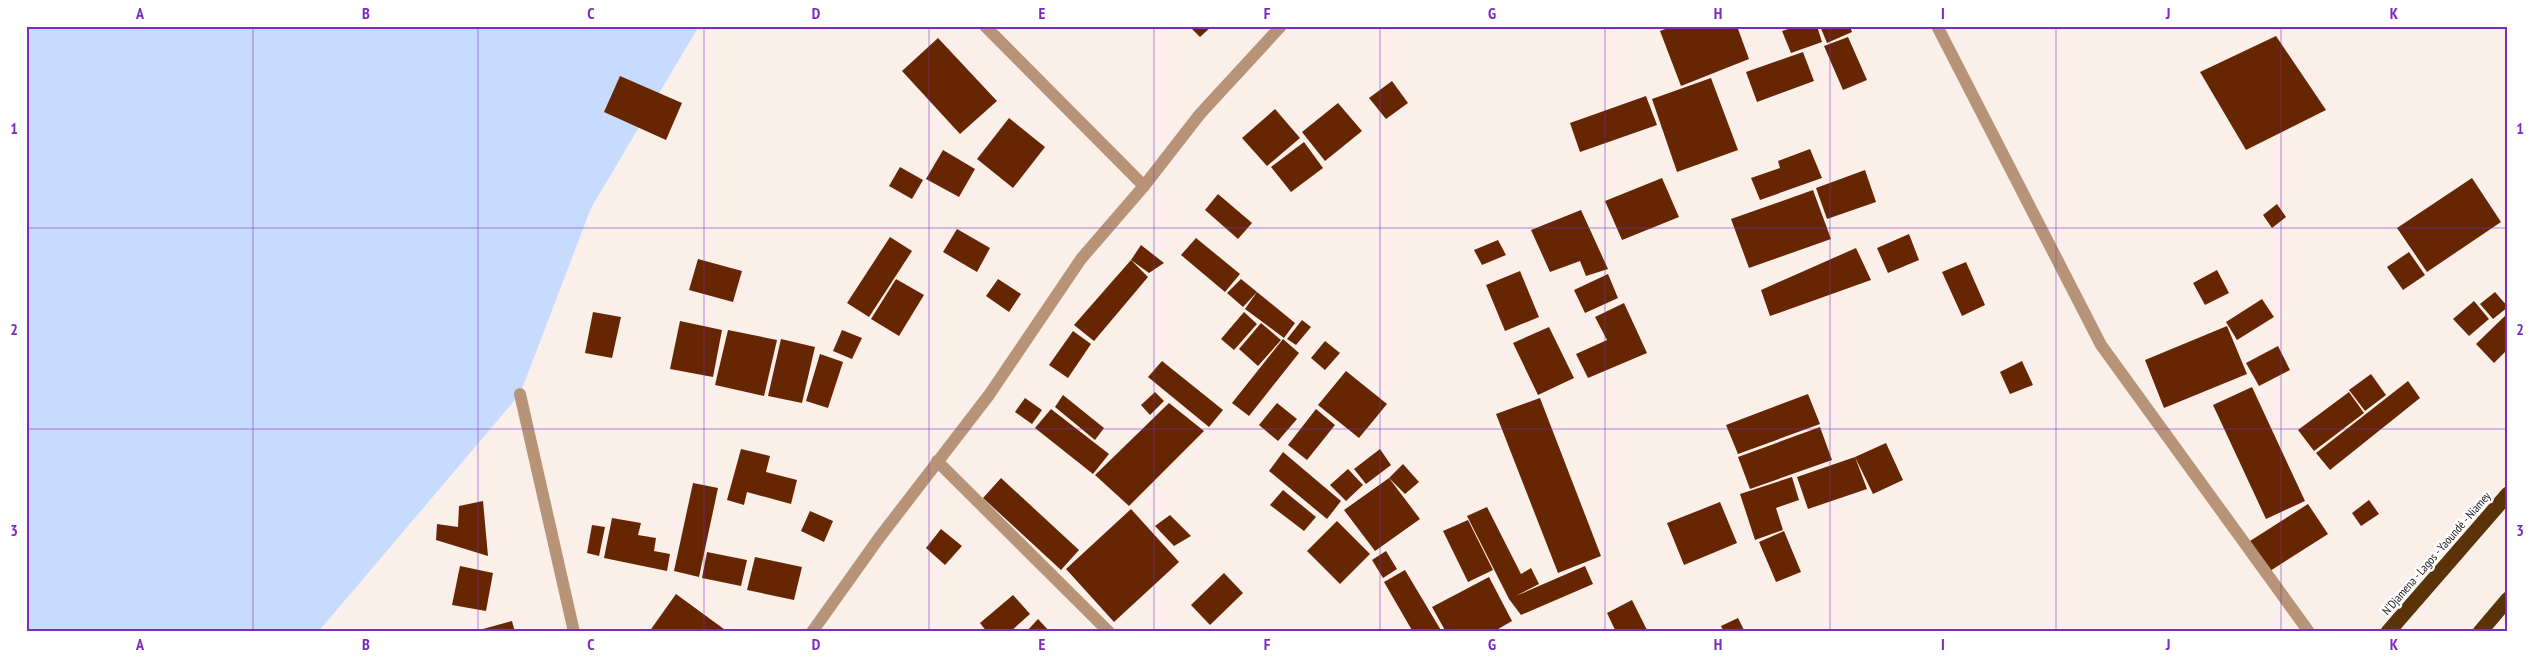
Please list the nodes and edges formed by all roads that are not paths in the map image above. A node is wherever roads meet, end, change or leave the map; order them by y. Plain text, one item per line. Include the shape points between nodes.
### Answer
1 (985, 26) edge
2 (1281, 26) edge
3 (1937, 26) edge
4 (1144, 186) junction
5 (520, 394) dead end
6 (937, 461) junction
7 (2508, 494) edge
8 (2508, 599) edge
9 (574, 632) edge
10 (812, 632) edge
11 (1109, 632) edge
12 (2309, 632) edge
13 (2388, 632) edge
14 (2480, 632) edge

1 - 4 street
2 - 4 street via 1200,114
3 - 12 street via 2101,345
4 - 6 street via 1081,259 990,395
5 - 9 street
6 - 10 street
6 - 11 street
7 - 13 highway, N'Djamena - Lagos - Yaoundé - Niamey
8 - 14 highway

